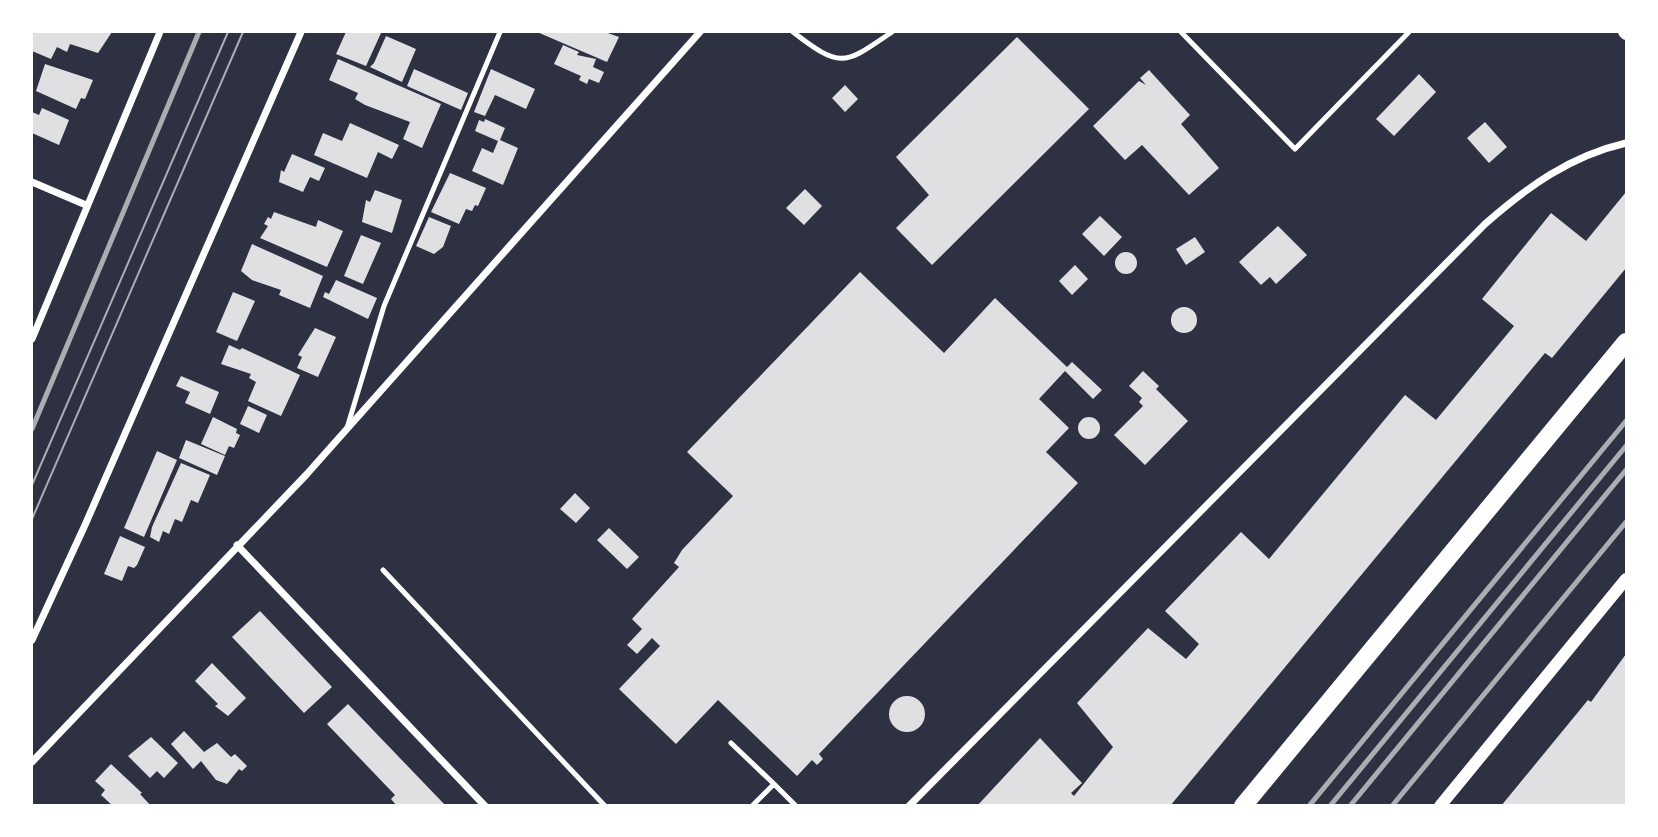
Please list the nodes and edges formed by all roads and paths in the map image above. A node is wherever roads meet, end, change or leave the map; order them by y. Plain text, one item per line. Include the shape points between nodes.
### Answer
1 (160, 32) edge
2 (301, 32) edge
3 (500, 32) edge
4 (700, 32) edge
5 (793, 32) edge
6 (892, 32) edge
7 (1181, 32) edge
8 (1409, 32) edge
9 (1626, 143) edge
10 (32, 182) edge
11 (86, 205) junction
12 (32, 339) edge
13 (1626, 342) edge
14 (346, 431) junction
15 (237, 545) junction
16 (383, 570) dead end
17 (1626, 579) edge
18 (32, 640) edge
19 (731, 743) dead end
20 (32, 762) edge
21 (774, 784) junction
22 (485, 806) edge
23 (605, 806) edge
24 (752, 806) edge
25 (796, 806) edge
26 (909, 806) edge
27 (1242, 806) edge
28 (1440, 806) edge

1 - 11 street
2 - 18 street
3 - 14 lane via 384,306
4 - 14 street
5 - 6 lane via 841,60 851,60
7 - 8 lane via 1295,149
9 - 26 street via 1566,164 1524,189 1485,224
10 - 11 street
11 - 12 street
13 - 27 main road
14 - 15 street
15 - 20 street
15 - 22 street
16 - 23 lane
17 - 28 street
19 - 21 lane
21 - 24 lane
21 - 25 lane

